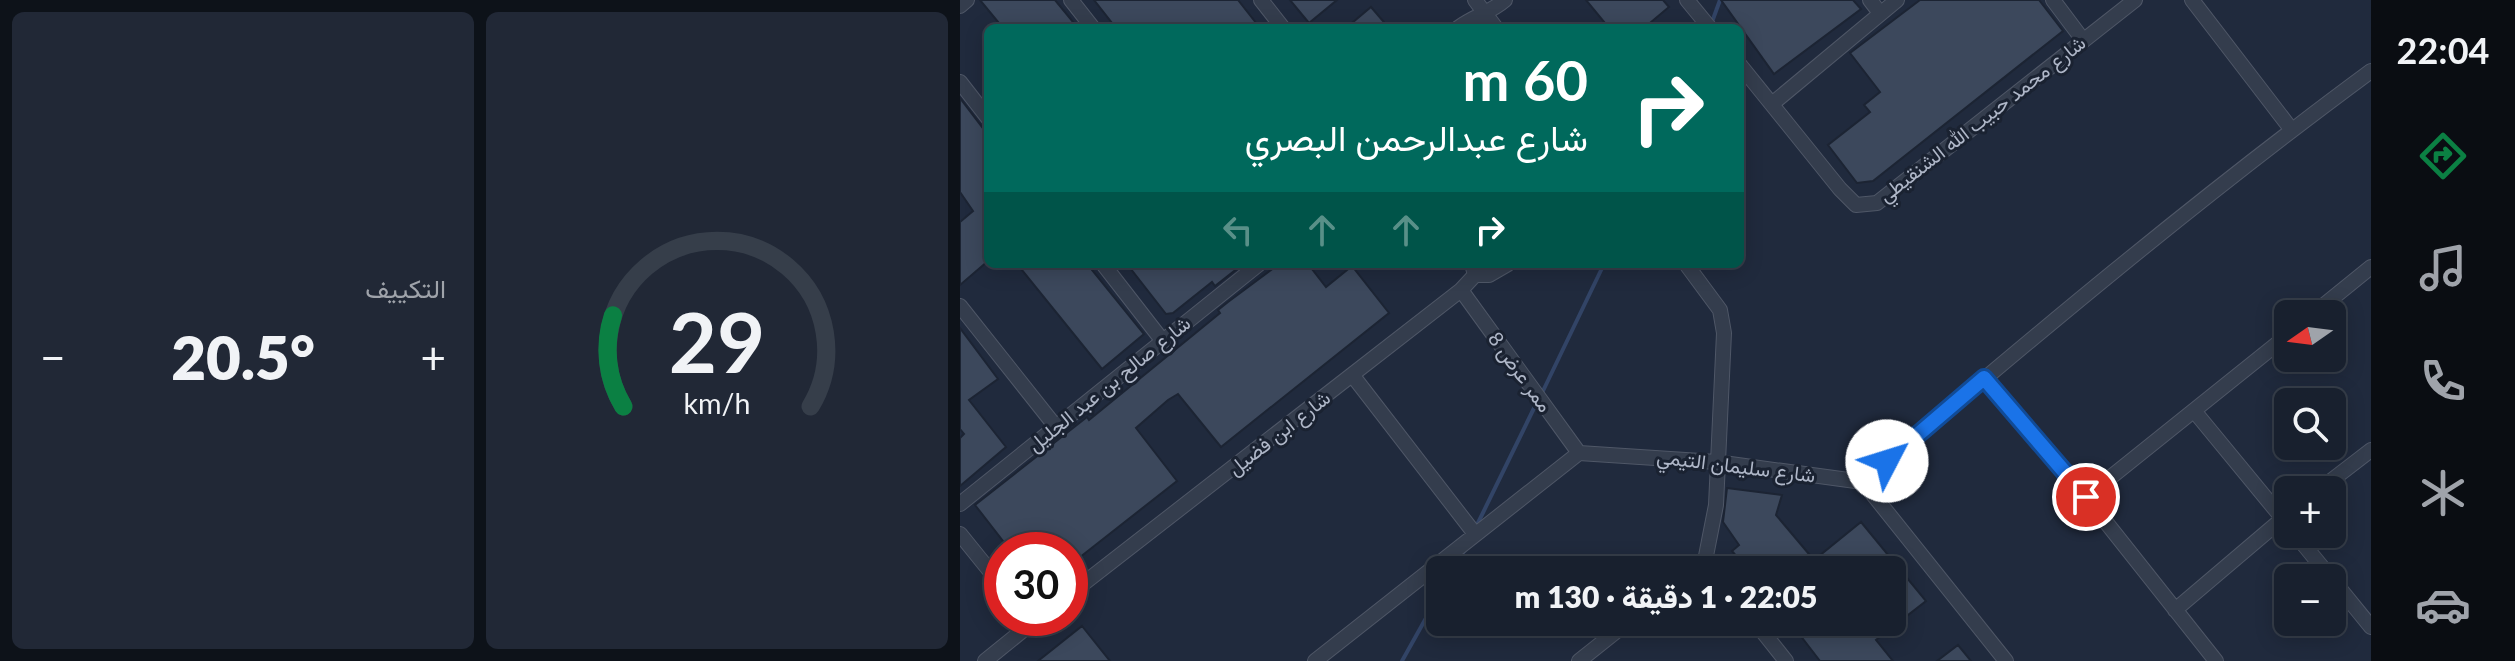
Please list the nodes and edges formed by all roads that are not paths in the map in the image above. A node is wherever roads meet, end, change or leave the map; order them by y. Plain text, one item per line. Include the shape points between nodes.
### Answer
1 (967, 0) edge
2 (1071, 0) edge
3 (1261, 0) edge
4 (1475, 0) edge
5 (1505, 0) edge
6 (1687, 0) edge
7 (1870, 0) edge
8 (1897, 0) edge
9 (2053, 0) edge
10 (2135, 0) edge
11 (2192, 0) edge
12 (960, 6) edge
13 (1880, 13) junction
14 (1492, 22) edge
15 (1090, 24) edge
16 (1280, 24) edge
17 (1464, 24) edge
18 (1707, 24) edge
19 (2083, 40) junction
20 (1744, 70) edge
21 (2371, 71) edge
22 (960, 82) edge
23 (1772, 104) junction
24 (984, 113) edge
25 (2291, 129) junction
26 (2371, 267) edge
27 (1106, 268) edge
28 (1254, 268) edge
29 (1501, 268) edge
30 (1689, 268) edge
31 (1473, 269) edge
32 (1461, 290) junction
33 (2330, 300) edge
34 (960, 306) edge
35 (1162, 340) junction
36 (2274, 347) edge
37 (1353, 376) junction
38 (1984, 378) junction
39 (2195, 412) junction
40 (1056, 427) junction
41 (2371, 450) edge
42 (1579, 453) junction
43 (1716, 462) junction
44 (2337, 476) edge
45 (1863, 482) junction
46 (2086, 497) junction
47 (960, 504) edge
48 (2274, 505) edge
49 (2274, 529) edge
50 (960, 534) edge
51 (1475, 534) junction
52 (2307, 548) edge
53 (1706, 556) edge
54 (984, 564) edge
55 (2320, 564) edge
56 (1088, 580) edge
57 (2346, 596) edge
58 (2175, 610) junction
59 (2371, 627) edge
60 (1014, 636) edge
61 (1610, 636) edge
62 (1766, 636) edge
63 (1596, 647) junction
64 (985, 661) edge
65 (1315, 661) edge
66 (1579, 661) edge
67 (1607, 661) edge
68 (1786, 661) edge
69 (2006, 661) edge
70 (2216, 661) edge

1 - 12 street
2 - 15 street
3 - 16 street
4 - 14 street
5 - 14 street
6 - 18 street
7 - 13 street
8 - 13 street
9 - 19 street
10 - 19 street, شارع محمد حبيب الله الشنقيطي
11 - 25 street
13 - 23 street
14 - 17 street via 1472,18
19 - 23 street, شارع محمد حبيب الله الشنقيطي via 1877,203 1856,205
20 - 23 street, شارع محمد حبيب الله الشنقيطي
21 - 25 street
22 - 24 street
25 - 38 street
26 - 33 street
27 - 35 street
28 - 35 street, شارع صالح بن عبد الجليل
29 - 31 street via 1489,275
30 - 43 street via 1720,310 1724,333
31 - 32 street, شارع ابن فضيل
32 - 37 street, شارع ابن فضيل
32 - 42 street, ممر عرض 8
34 - 40 street
35 - 40 street, شارع صالح بن عبد الجليل
36 - 39 street
37 - 51 street
37 - 56 street, شارع ابن فضيل
38 - 45 street
38 - 46 street
39 - 46 street
39 - 48 street
40 - 47 street, شارع صالح بن عبد الجليل
41 - 44 street
42 - 43 street, شارع سليمان التيمي
42 - 51 street
43 - 45 street, شارع سليمان التيمي
43 - 53 street via 1716,505
45 - 69 street
46 - 58 street
49 - 58 street
50 - 54 street
51 - 65 street
52 - 55 street
57 - 59 street
58 - 70 street
60 - 64 street
61 - 63 street
62 - 68 street
63 - 66 street
63 - 67 street

